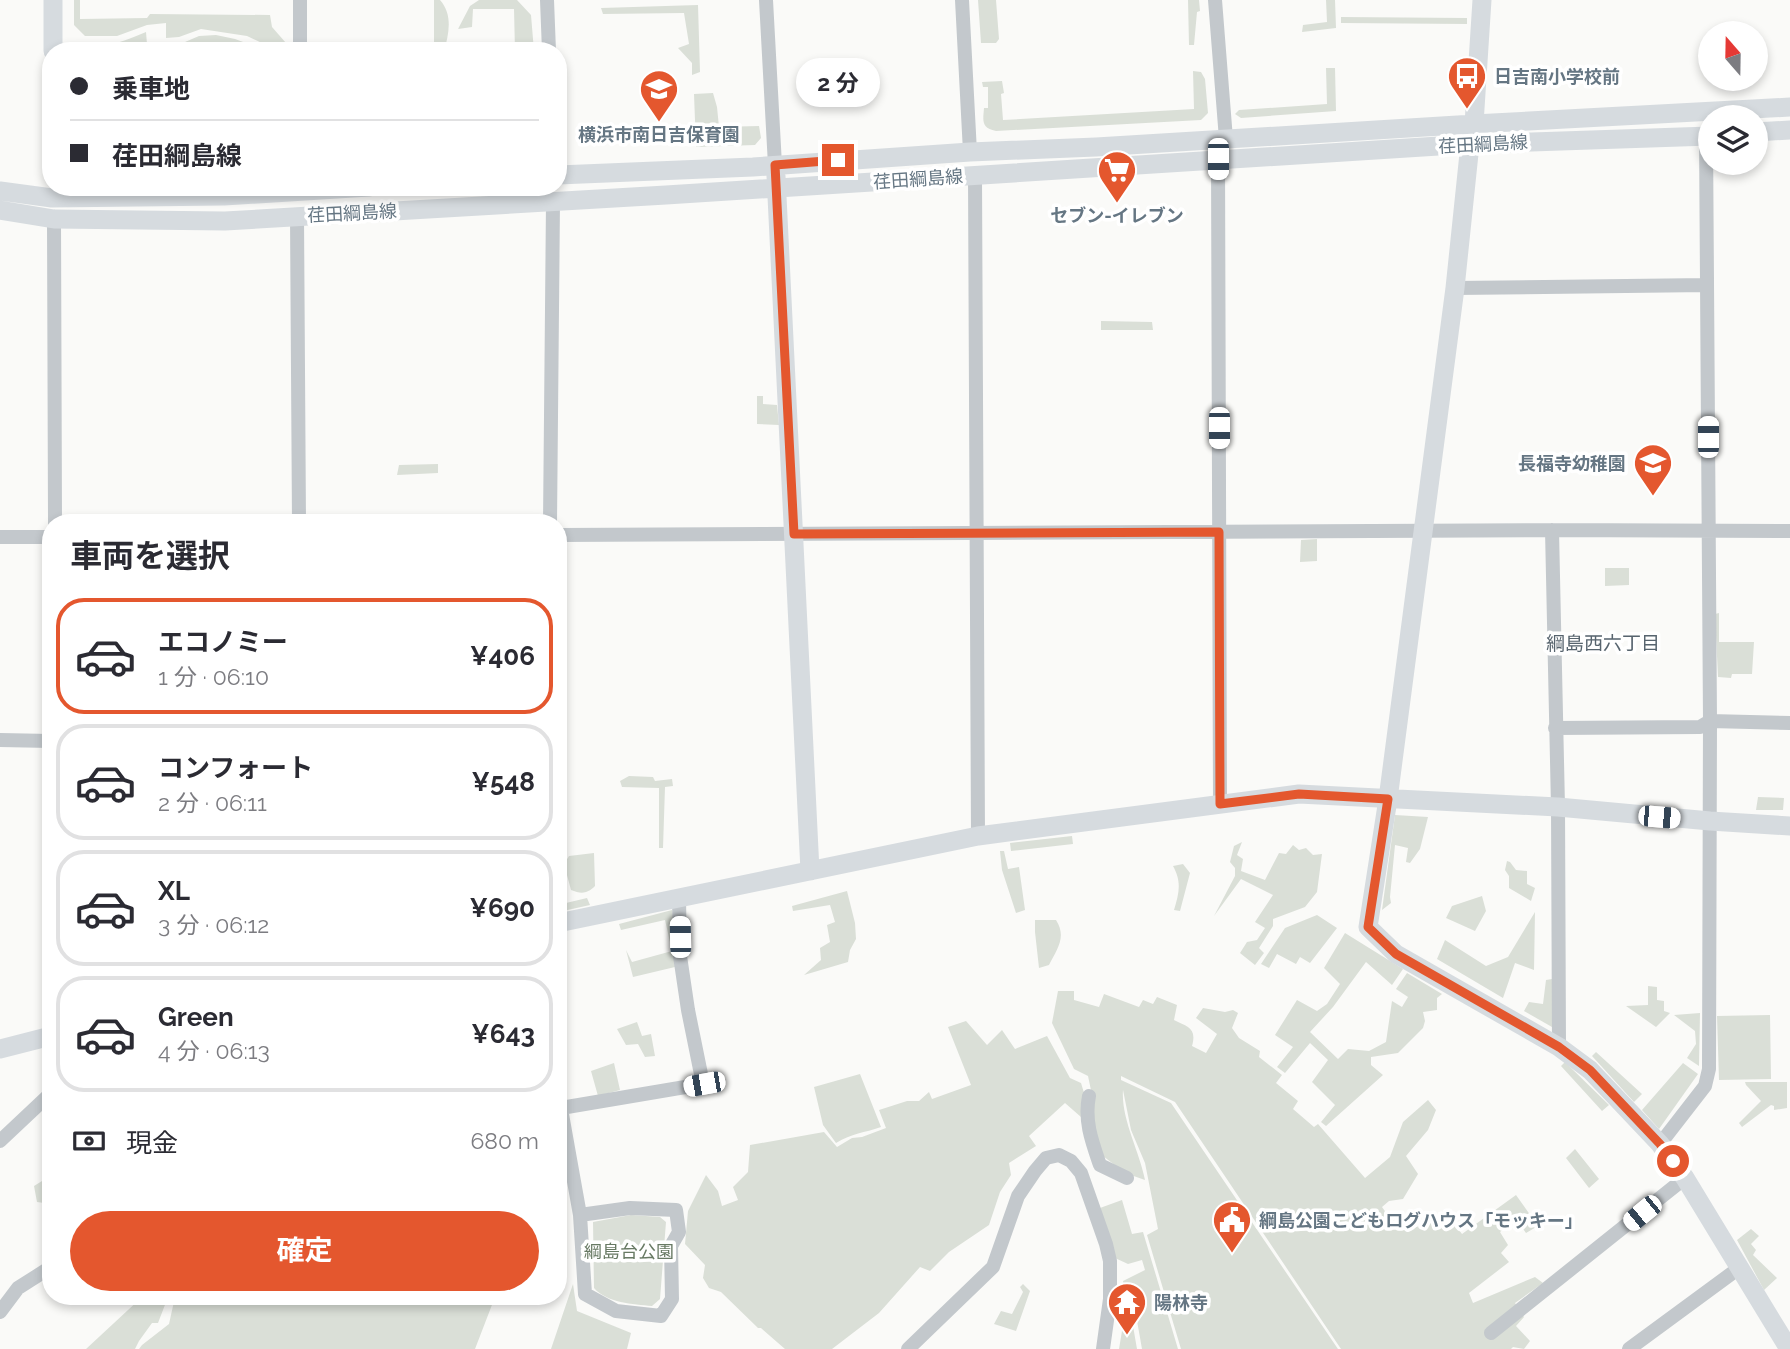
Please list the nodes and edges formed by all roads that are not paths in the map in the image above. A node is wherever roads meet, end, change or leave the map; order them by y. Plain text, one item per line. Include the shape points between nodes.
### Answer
1 (53, 0) edge
2 (300, 0) edge
3 (547, 0) edge
4 (766, 0) edge
5 (962, 0) edge
6 (1215, 0) edge
7 (1482, 0) edge
8 (53, 42) edge
9 (300, 42) edge
10 (549, 42) edge
11 (1790, 107) edge
12 (1474, 124) junction
13 (1790, 130) edge
14 (1768, 131) edge
15 (1698, 136) edge
16 (1226, 139) junction
17 (1470, 144) junction
18 (970, 152) junction
19 (1218, 159) junction
20 (775, 165) junction
21 (567, 175) edge
22 (1708, 175) edge
23 (975, 176) junction
24 (777, 188) junction
25 (0, 191) edge
26 (42, 193) edge
27 (52, 196) edge
28 (553, 202) junction
29 (0, 210) edge
30 (297, 216) junction
31 (54, 219) junction
32 (1707, 285) junction
33 (1455, 288) junction
34 (55, 514) edge
35 (299, 514) edge
36 (550, 514) edge
37 (1552, 530) junction
38 (1709, 530) junction
39 (1422, 531) junction
40 (1790, 531) edge
41 (1219, 532) junction
42 (976, 533) junction
43 (794, 534) junction
44 (567, 535) edge
45 (0, 537) edge
46 (42, 537) edge
47 (1710, 721) junction
48 (1790, 723) edge
49 (1555, 728) junction
50 (0, 740) edge
51 (42, 741) edge
52 (1388, 799) junction
53 (1220, 804) junction
54 (1558, 807) junction
55 (1710, 821) junction
56 (1790, 826) edge
57 (978, 836) junction
58 (810, 871) junction
59 (679, 898) junction
60 (567, 921) edge
61 (42, 1038) edge
62 (1559, 1047) junction
63 (0, 1049) edge
64 (1089, 1096) dead end
65 (42, 1101) edge
66 (567, 1107) edge
67 (0, 1141) edge
68 (567, 1142) edge
69 (1660, 1144) junction
70 (1100, 1165) junction
71 (1081, 1173) junction
72 (1127, 1178) dead end
73 (1685, 1178) junction
74 (580, 1215) junction
75 (1739, 1268) junction
76 (42, 1273) edge
77 (0, 1312) edge
78 (1491, 1333) dead end
79 (908, 1349) edge
80 (1103, 1349) edge
81 (1629, 1349) edge
82 (1789, 1349) edge

1 - 8 street
2 - 9 street
3 - 10 street
4 - 20 street
5 - 18 street
6 - 16 street
7 - 12 street
11 - 12 street, 荏田綱島線
12 - 16 street, 荏田綱島線
12 - 17 street
13 - 14 street
15 - 17 street, 荏田綱島線
16 - 18 street, 荏田綱島線
17 - 19 street, 荏田綱島線
17 - 33 street
18 - 20 street, 荏田綱島線
19 - 23 street, 荏田綱島線
19 - 41 street
20 - 21 street, 荏田綱島線
20 - 24 street
22 - 32 street
23 - 24 street, 荏田綱島線
23 - 42 street
24 - 28 street, 荏田綱島線
24 - 43 street
25 - 26 street, 荏田綱島線
27 - 31 street
28 - 30 street, 荏田綱島線
28 - 36 street
29 - 31 street, 荏田綱島線
30 - 31 street, 荏田綱島線 via 225,221
30 - 35 street
31 - 34 street
32 - 33 street
32 - 38 street
33 - 39 street
37 - 38 street
37 - 39 street
37 - 49 street
38 - 40 street
38 - 47 street
39 - 41 street
39 - 52 street
41 - 42 street
41 - 53 street
42 - 43 street
42 - 57 street
43 - 44 street
43 - 58 street
45 - 46 street
47 - 48 street
47 - 49 street via 1700,727
47 - 55 street
49 - 54 street
50 - 51 street
52 - 53 street via 1299,794
52 - 54 street
52 - 62 street via 1368,927 1396,954
53 - 57 street
54 - 55 street
54 - 62 street
55 - 56 street
55 - 69 street via 1709,1069 1704,1086
57 - 58 street
58 - 59 street
59 - 60 street
59 - 66 street via 680,956 704,1084
61 - 63 street
62 - 69 street via 1590,1070
64 - 70 street via 1089,1133
65 - 67 street
68 - 74 street
69 - 73 street
70 - 71 street
70 - 72 street
71 - 79 street via 1059,1155 1046,1158 1018,1196 993,1266
71 - 80 street via 1110,1261
73 - 75 street
73 - 78 street
74 - 74 street via 585,1294 616,1311 661,1316 672,1298 671,1245 679,1232 676,1210 630,1208
75 - 81 street
75 - 82 street
76 - 77 street via 18,1288

